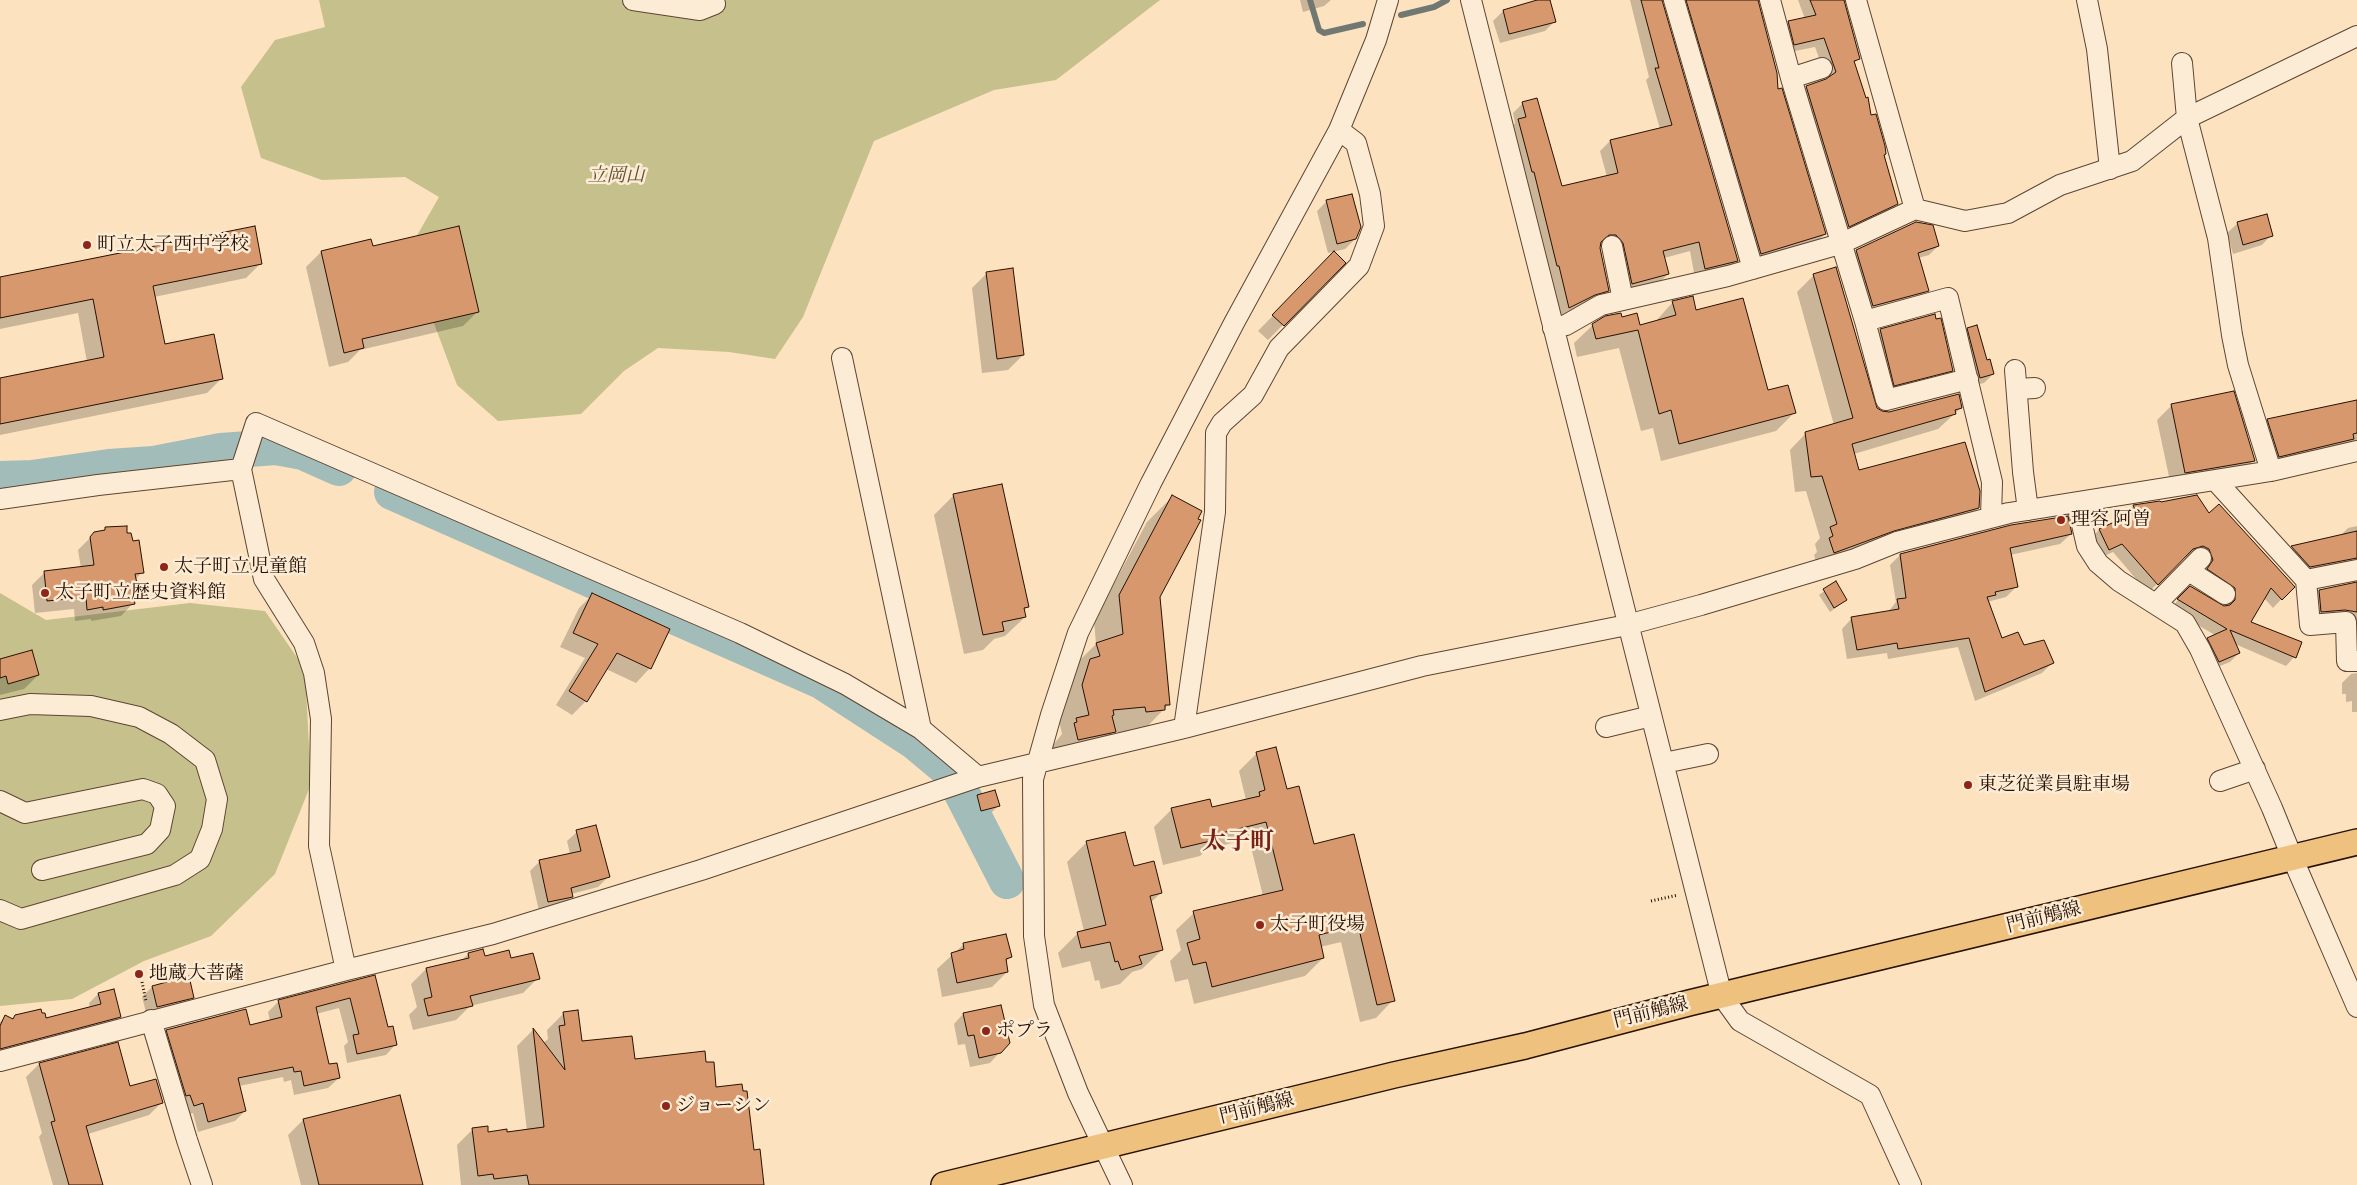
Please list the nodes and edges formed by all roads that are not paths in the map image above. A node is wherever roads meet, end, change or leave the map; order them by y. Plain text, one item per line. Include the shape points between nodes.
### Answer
1 (633, 0) edge
2 (714, 0) edge
3 (1388, 0) edge
4 (1471, 0) edge
5 (1674, 0) edge
6 (1770, 0) edge
7 (1856, 0) edge
8 (2087, 0) edge
9 (2357, 36) edge
10 (2182, 63) dead end
11 (1822, 68) dead end
12 (1791, 78) junction
13 (2187, 118) junction
14 (1339, 130) junction
15 (2110, 168) junction
16 (1916, 209) junction
17 (1840, 244) junction
18 (1612, 246) dead end
19 (1753, 269) junction
20 (1623, 300) junction
21 (1865, 321) junction
22 (1554, 328) junction
23 (842, 358) dead end
24 (1968, 379) junction
25 (2022, 382) dead end
26 (2357, 451) edge
27 (241, 469) junction
28 (2271, 471) junction
29 (2214, 480) junction
30 (0, 499) edge
31 (2077, 503) junction
32 (2028, 510) junction
33 (1991, 518) junction
34 (2357, 570) edge
35 (2306, 580) junction
36 (2225, 594) dead end
37 (2156, 604) junction
38 (1627, 625) junction
39 (2357, 661) edge
40 (0, 710) edge
41 (1651, 716) junction
42 (1606, 727) dead end
43 (1184, 728) junction
44 (921, 729) junction
45 (1708, 754) dead end
46 (1664, 763) junction
47 (1037, 764) junction
48 (2255, 770) junction
49 (2220, 781) dead end
50 (965, 782) junction
51 (0, 801) edge
52 (2357, 842) edge
53 (2292, 858) junction
54 (42, 870) dead end
55 (0, 910) edge
56 (346, 970) junction
57 (1722, 996) junction
58 (2357, 1007) edge
59 (151, 1020) junction
60 (0, 1061) edge
61 (1105, 1146) junction
62 (202, 1185) edge
63 (944, 1185) edge
64 (1122, 1185) edge
65 (1910, 1185) edge

1 - 2 street via 700,10 715,4
3 - 14 street via 1376,40
4 - 22 street
5 - 19 street
6 - 12 street
7 - 16 street
8 - 15 street via 2097,49
9 - 13 street
10 - 13 street
11 - 12 street
12 - 17 street
13 - 15 street via 2132,161
13 - 28 street via 2218,238 2238,365
14 - 43 street via 1356,143 1370,194 1374,226 1359,266 1279,348 1253,395 1222,422 1216,433 1215,512
14 - 47 street via 1170,447 1078,633
15 - 16 street via 2060,185 2008,213 1965,221
16 - 17 street
17 - 19 street
17 - 21 street
18 - 20 street
19 - 20 street
20 - 22 street via 1601,305 1566,325
21 - 24 street via 1886,400
21 - 24 street via 1948,298
22 - 38 street
23 - 44 street
24 - 33 street via 1992,482
25 - 32 street via 2023,472
26 - 28 street
27 - 30 street
27 - 44 street via 256,423 740,633 845,684
27 - 56 street via 264,579 304,643 314,673 321,719 319,846
28 - 29 street
29 - 31 street
29 - 35 street
31 - 32 street
31 - 37 street via 2087,546 2098,563 2119,581
32 - 33 street
33 - 38 street via 1897,542 1701,606
34 - 35 street
35 - 39 street via 2310,625 2346,622 2347,661
36 - 37 street via 2195,564
37 - 48 street via 2185,623
38 - 41 street
38 - 43 street via 1422,666
40 - 55 street via 30,704 91,706 139,717 172,734 205,760 218,799 212,829 200,859 175,875 21,919
41 - 42 street
41 - 46 street
43 - 47 street
44 - 50 street
45 - 46 street
46 - 57 street
47 - 50 street
47 - 61 street via 1033,779 1034,936 1044,1005 1078,1093
48 - 49 street
48 - 53 street
50 - 56 street via 585,907
51 - 54 street via 25,813 143,789 157,794 166,806 160,830 148,844
52 - 53 main road, 門前鵤線
53 - 57 main road, 門前鵤線
53 - 58 street
56 - 59 street
57 - 61 main road, 門前鵤線
57 - 65 street via 1740,1022 1870,1095
59 - 60 street
59 - 62 street
61 - 63 main road, 門前鵤線
61 - 64 street

